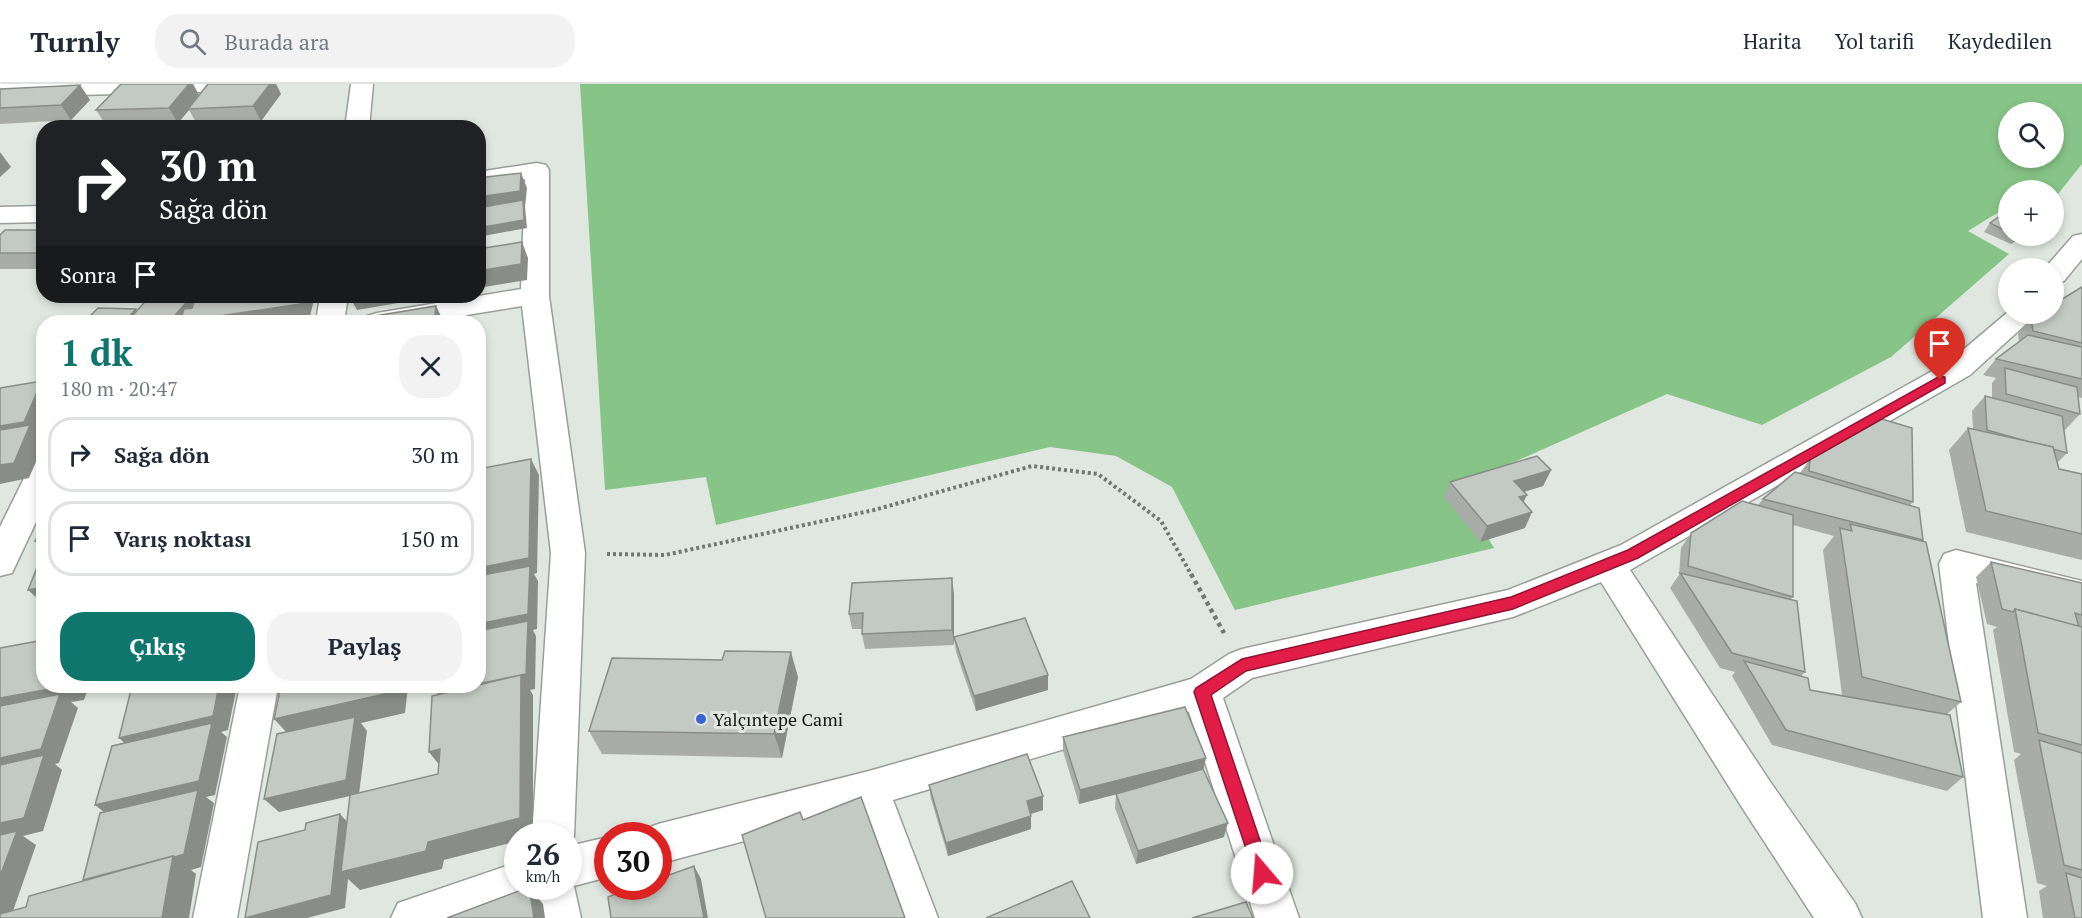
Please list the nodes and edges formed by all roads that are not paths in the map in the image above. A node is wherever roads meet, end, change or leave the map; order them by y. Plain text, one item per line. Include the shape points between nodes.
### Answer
1 (234, 84) edge
2 (362, 84) edge
3 (0, 90) edge
4 (358, 120) edge
5 (486, 178) edge
6 (36, 214) edge
7 (0, 215) edge
8 (535, 296) junction
9 (486, 302) edge
10 (481, 303) edge
11 (415, 315) edge
12 (2012, 324) edge
13 (36, 485) edge
14 (0, 563) edge
15 (1608, 564) junction
16 (2082, 596) edge
17 (1202, 692) junction
18 (258, 693) edge
19 (868, 789) junction
20 (554, 822) edge
21 (672, 840) edge
22 (504, 888) edge
23 (556, 900) edge
24 (215, 918) edge
25 (413, 918) edge
26 (559, 918) edge
27 (916, 918) edge
28 (1277, 918) edge
29 (1840, 918) edge
30 (2005, 918) edge

1 - 3 street
2 - 4 street
5 - 8 street via 537,170
6 - 7 street
8 - 9 street
8 - 20 street via 568,553
10 - 11 street
12 - 15 street via 1960,369 1633,554
13 - 14 street
15 - 17 street via 1513,603 1242,665
15 - 29 street
16 - 30 street via 1956,564
17 - 19 street
17 - 28 street
18 - 24 street
19 - 21 street
19 - 27 street
22 - 25 street
23 - 26 street

